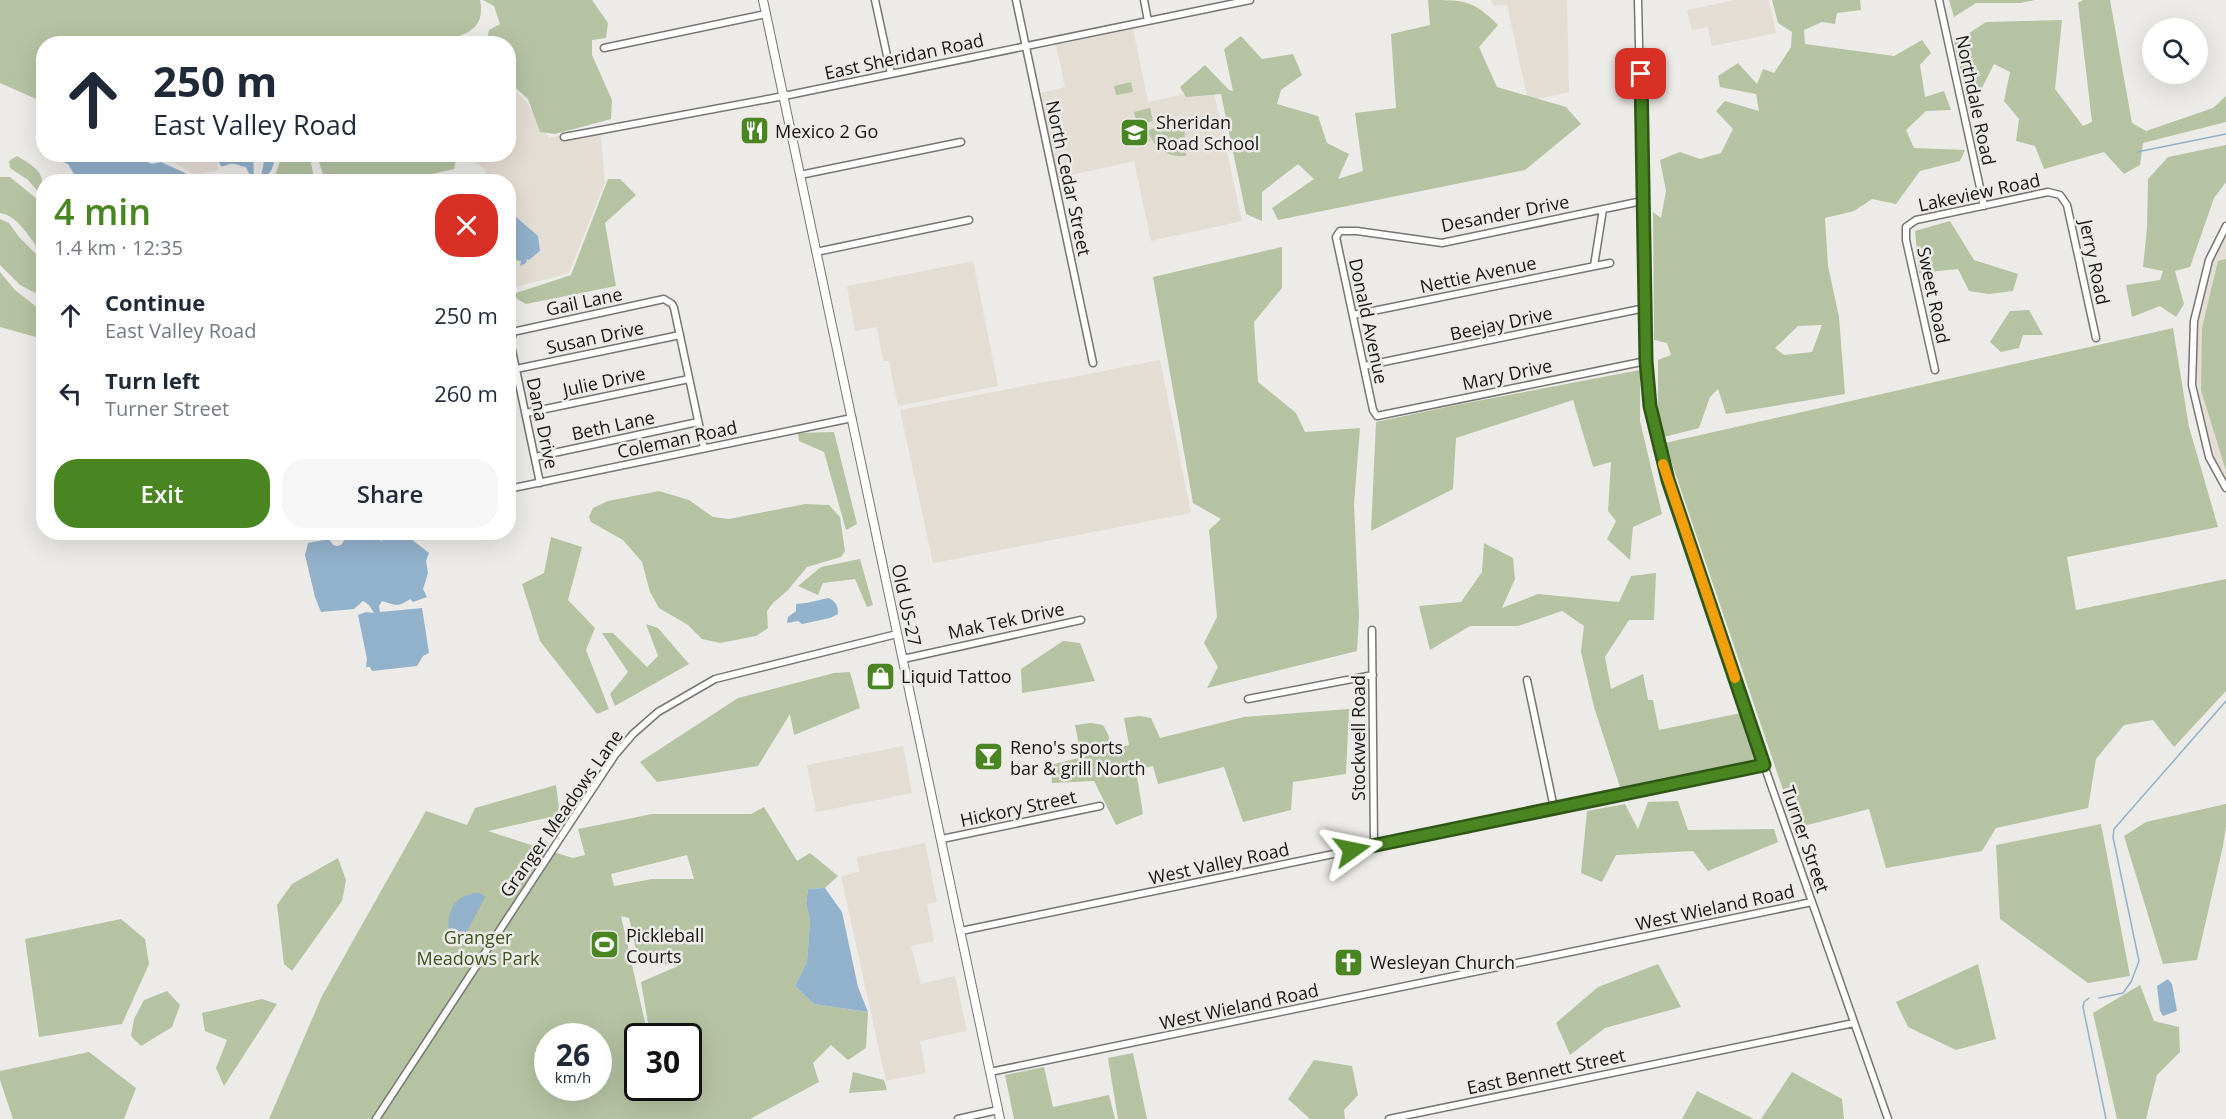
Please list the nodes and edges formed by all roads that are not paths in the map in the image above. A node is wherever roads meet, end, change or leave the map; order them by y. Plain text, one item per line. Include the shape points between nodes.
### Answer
1 (763, 0) edge
2 (876, 0) edge
3 (1016, 0) edge
4 (1144, 0) edge
5 (1250, 0) edge
6 (1638, 0) edge
7 (1939, 0) edge
8 (1233, 2) edge
9 (766, 14) junction
10 (1148, 21) junction
11 (1026, 46) junction
12 (604, 48) dead end
13 (891, 74) junction
14 (784, 96) junction
15 (564, 137) dead end
16 (961, 142) dead end
17 (800, 175) junction
18 (2060, 195) joint
19 (1642, 201) junction
20 (1984, 206) junction
21 (1603, 209) junction
22 (969, 220) dead end
23 (2226, 226) edge
24 (1906, 227) joint
25 (1337, 234) joint
26 (816, 252) junction
27 (1610, 263) dead end
28 (1594, 266) junction
29 (1645, 309) junction
30 (1353, 315) junction
31 (516, 331) edge
32 (680, 335) junction
33 (2096, 338) dead end
34 (1646, 361) junction
35 (1093, 363) dead end
36 (1364, 366) junction
37 (516, 369) joint
38 (1935, 370) dead end
39 (689, 379) junction
40 (526, 413) junction
41 (1374, 414) joint
42 (852, 418) junction
43 (698, 422) junction
44 (704, 448) junction
45 (535, 457) junction
46 (540, 483) junction
47 (516, 488) edge
48 (2226, 488) edge
49 (1081, 620) dead end
50 (1372, 630) dead end
51 (897, 634) junction
52 (903, 659) junction
53 (1373, 675) junction
54 (1527, 680) dead end
55 (1248, 699) dead end
56 (1764, 765) junction
57 (1100, 806) dead end
58 (1554, 808) junction
59 (942, 839) junction
60 (1374, 846) junction
61 (1812, 902) junction
62 (961, 931) junction
63 (1854, 1023) junction
64 (990, 1072) junction
65 (999, 1115) edge
66 (376, 1119) edge
67 (958, 1119) edge
68 (1389, 1119) edge
69 (1888, 1119) edge

1 - 9 main road, Old US-27
2 - 13 street
3 - 11 street, North Cedar Street
4 - 10 street
5 - 8 street, East Sheridan Road
6 - 19 street, Turner Street
7 - 20 street, Northdale Road
8 - 10 street, East Sheridan Road
9 - 12 street
9 - 14 main road, Old US-27
10 - 11 street, East Sheridan Road
11 - 13 street, East Sheridan Road
11 - 35 street, North Cedar Street
13 - 14 street, East Sheridan Road
14 - 15 street, East Sheridan Road
14 - 17 main road, Old US-27
16 - 17 street
17 - 26 main road, Old US-27
18 - 20 street, Lakeview Road via 2048,192
18 - 33 street, Jerry Road via 2067,205
19 - 21 street, Desander Drive
19 - 29 street, Turner Street
20 - 24 street, Lakeview Road via 1916,220
21 - 25 street, Desander Drive via 1442,243 1357,231
21 - 28 street
22 - 26 street
23 - 48 street via 2209,260 2194,321 2192,385 2210,457
24 - 38 street, Sweet Road
25 - 30 street, Donald Avenue
26 - 42 main road, Old US-27
27 - 28 street, Nettie Avenue
28 - 30 street, Nettie Avenue
29 - 34 street, Turner Street
29 - 36 street, Beejay Drive
30 - 36 street, Donald Avenue
31 - 32 street, Gail Lane via 664,299 674,308
32 - 37 street, Susan Drive
32 - 39 street
34 - 41 street, Mary Drive via 1380,416
34 - 56 street, Turner Street via 1650,406 1668,480
36 - 41 street, Donald Avenue
37 - 40 street, Dana Drive
39 - 40 street, Julie Drive
39 - 43 street
40 - 45 street, Dana Drive
42 - 44 street, Coleman Road
42 - 51 main road, Old US-27
43 - 44 street
43 - 45 street, Beth Lane
44 - 46 street, Coleman Road
45 - 46 street, Dana Drive
46 - 47 street, Coleman Road
49 - 52 street, Mak Tek Drive
50 - 53 street, Stockwell Road
51 - 52 main road, Old US-27
51 - 66 street, Granger Meadows Lane via 715,679 658,712 633,734 576,813
52 - 59 main road, Old US-27
53 - 55 street
53 - 60 street, Stockwell Road
54 - 58 street
56 - 58 street, West Valley Road
56 - 61 street, Turner Street
57 - 59 street, Hickory Street
58 - 60 street, West Valley Road
59 - 62 main road, Old US-27
60 - 62 street, West Valley Road
61 - 63 street, Turner Street
61 - 64 street, West Wieland Road
62 - 64 main road, Old US-27
63 - 68 street, East Bennett Street
63 - 69 street, Turner Street
64 - 65 main road, Old US-27
65 - 67 street

